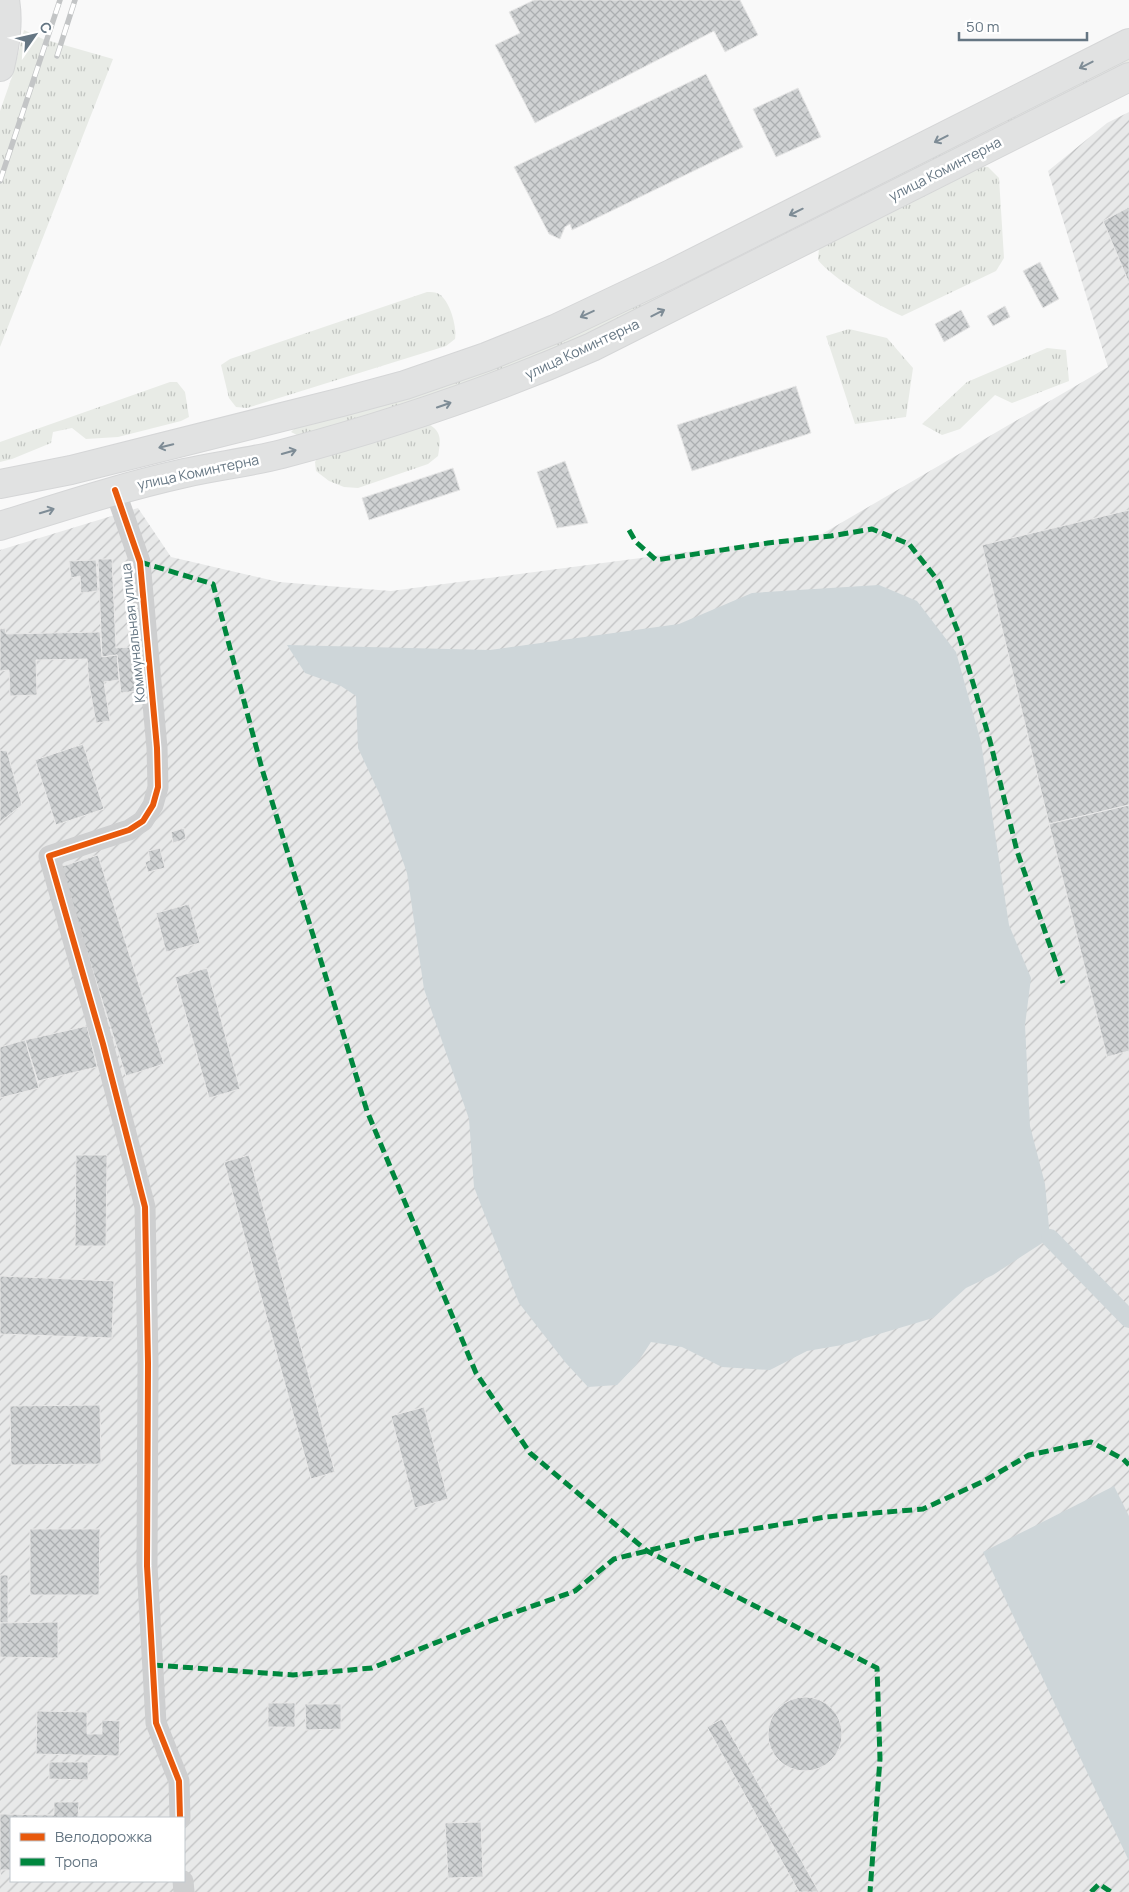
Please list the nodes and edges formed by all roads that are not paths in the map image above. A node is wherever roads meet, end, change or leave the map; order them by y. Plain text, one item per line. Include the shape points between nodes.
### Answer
1 (5, 0) edge
2 (1129, 43) edge
3 (0, 67) edge
4 (1129, 77) edge
5 (673, 274) junction
6 (686, 299) junction
7 (0, 484) edge
8 (115, 490) junction
9 (0, 526) edge
10 (180, 1817) edge

1 - 3 main road via 5,42
2 -> 5 main road, улица Коминтерна
4 - 6 main road, улица Коминтерна
5 - 6 main road
5 -> 7 main road, улица Коминтерна via 538,336 405,385 71,470
8 -> 6 main road, улица Коминтерна via 282,454 442,406 592,347
9 -> 8 main road, улица Коминтерна
8 - 10 street, Коммунальная улица via 140,562 158,788 153,805 143,820 128,830 49,856 145,1207 147,1575 156,1723 178,1781

